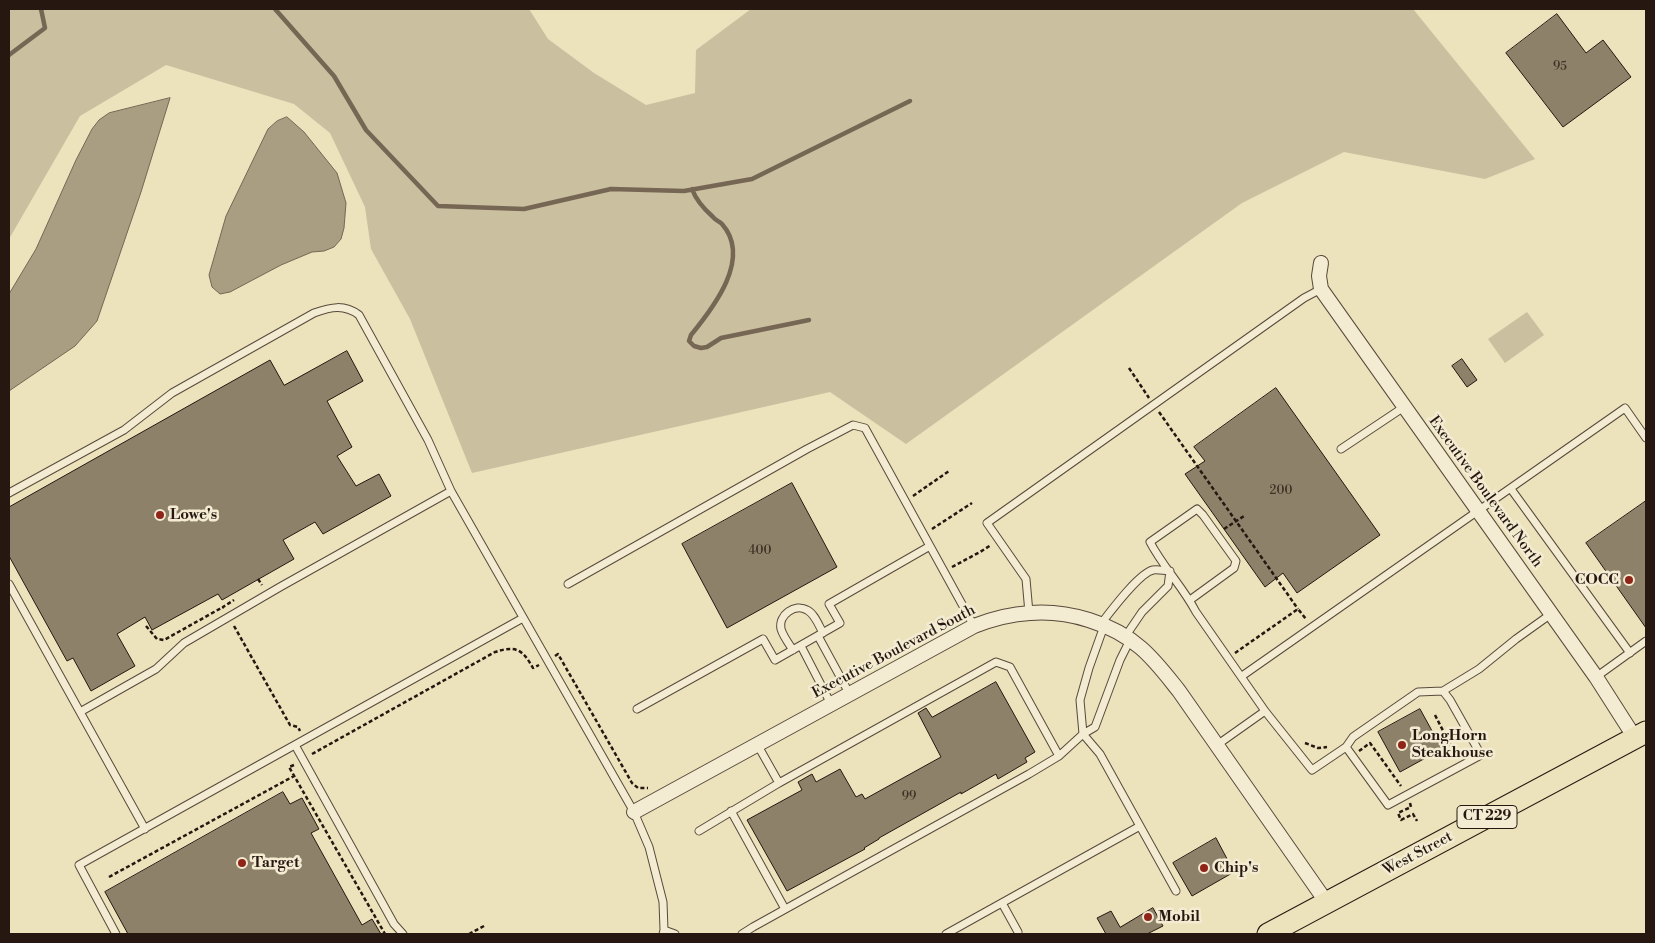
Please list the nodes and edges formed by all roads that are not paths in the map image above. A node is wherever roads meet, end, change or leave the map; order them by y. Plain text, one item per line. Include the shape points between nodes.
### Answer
1 (1321, 263) dead end
2 (1321, 289) junction
3 (1404, 407) junction
4 (1646, 438) edge
5 (1341, 450) dead end
6 (1511, 488) junction
7 (451, 491) junction
8 (9, 493) edge
9 (1478, 511) junction
10 (930, 546) junction
11 (1170, 571) junction
12 (9, 584) edge
13 (568, 584) dead end
14 (1190, 600) junction
15 (1029, 613) junction
16 (1552, 614) junction
17 (523, 618) junction
18 (974, 626) junction
19 (1102, 626) junction
20 (820, 634) junction
21 (1128, 638) junction
22 (1646, 641) edge
23 (801, 646) junction
24 (793, 650) junction
25 (1630, 653) junction
26 (1242, 676) junction
27 (1596, 677) junction
28 (1443, 691) junction
29 (849, 693) junction
30 (830, 704) junction
31 (637, 709) dead end
32 (1265, 711) junction
33 (80, 712) junction
34 (1083, 734) junction
35 (1641, 735) edge
36 (758, 744) junction
37 (295, 745) junction
38 (1217, 745) junction
39 (1346, 747) junction
40 (1059, 756) junction
41 (779, 783) junction
42 (731, 811) junction
43 (634, 812) junction
44 (1140, 826) junction
45 (145, 829) junction
46 (699, 831) dead end
47 (1176, 891) dead end
48 (1002, 903) junction
49 (1327, 903) junction
50 (785, 909) junction
51 (664, 932) edge
52 (1018, 932) dead end
53 (116, 934) edge
54 (403, 934) edge
55 (675, 934) edge
56 (742, 934) edge
57 (946, 934) edge
58 (1268, 934) edge

1 - 2 street
2 - 3 street, Executive Boulevard North
2 - 15 lane via 987,523 1026,579
3 - 5 lane
3 - 9 street, Executive Boulevard North
4 - 6 lane via 1625,408
6 - 9 lane
6 - 25 lane
7 - 8 lane via 428,440 359,316 341,307 328,308 297,322 172,393 124,430
7 - 17 lane
7 - 33 lane via 184,643 156,669
9 - 16 street, Executive Boulevard North
9 - 26 lane
10 - 13 lane via 865,428 853,425
10 - 18 lane
10 - 20 lane via 829,604 840,623
11 - 14 lane
11 - 14 lane via 1150,542 1197,508 1236,560 1234,568
11 - 19 lane via 1153,570 1144,576 1129,589
11 - 21 lane via 1168,586 1142,612
12 - 33 lane
14 - 26 lane
15 - 18 street, Executive Boulevard South
15 - 19 street, Executive Boulevard South via 1068,615
16 - 27 street, Executive Boulevard North
16 - 28 lane via 1480,669
17 - 37 lane
17 - 43 lane
18 - 29 street, Executive Boulevard South
19 - 21 street, Executive Boulevard South
19 - 34 lane via 1080,700
20 - 23 lane
20 - 24 lane via 807,609 791,610 781,622
20 - 29 lane
21 - 34 lane via 1095,727
21 - 38 street, Executive Boulevard South via 1167,675
22 - 25 lane
23 - 24 lane
23 - 30 lane
24 - 31 lane via 775,660 763,639
25 - 27 lane
26 - 32 lane
27 - 35 street, Executive Boulevard North
28 - 39 lane via 1418,692 1353,737
28 - 39 lane via 1481,755 1388,806
29 - 30 street, Executive Boulevard South
30 - 36 street, Executive Boulevard South
32 - 38 lane
32 - 39 lane via 1312,770
33 - 45 lane
34 - 40 lane
34 - 44 lane via 1100,754
35 - 49 main road, West Street / CT 229
36 - 41 lane
36 - 43 street, Executive Boulevard South
37 - 45 lane
37 - 54 lane via 394,924
38 - 49 street, Executive Boulevard South
40 - 41 lane via 1010,667 996,662
40 - 50 lane
41 - 42 lane
42 - 46 lane
42 - 50 lane
43 - 51 lane via 649,847 663,902
44 - 47 lane
44 - 48 lane
45 - 53 lane via 79,865
48 - 52 lane
48 - 57 lane
49 - 58 main road, West Street / CT 229
50 - 56 lane
51 - 55 lane

